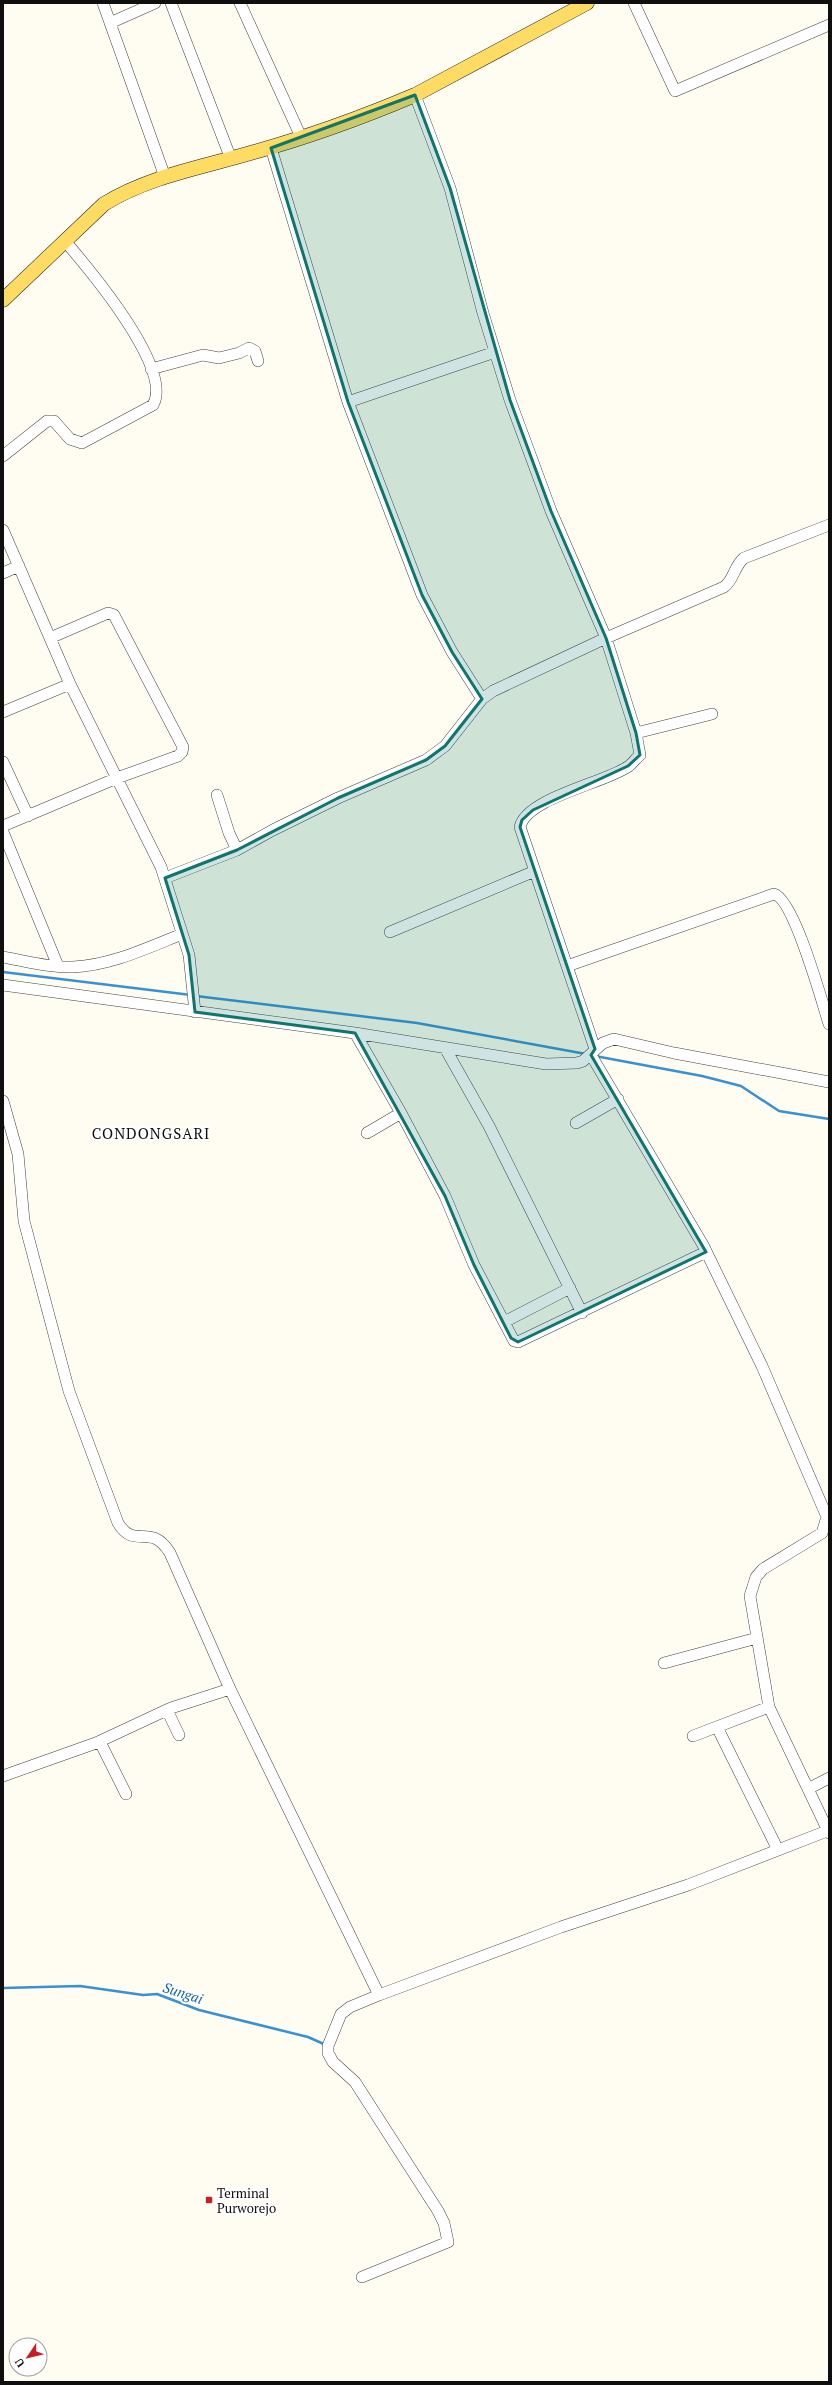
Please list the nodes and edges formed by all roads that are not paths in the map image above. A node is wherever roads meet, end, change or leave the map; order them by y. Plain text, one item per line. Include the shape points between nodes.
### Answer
1 (103, 3) edge
2 (155, 3) edge
3 (171, 3) edge
4 (240, 3) edge
5 (587, 3) edge
6 (634, 3) edge
7 (110, 23) junction
8 (829, 25) edge
9 (415, 95) junction
10 (301, 137) junction
11 (271, 148) junction
12 (231, 159) junction
13 (165, 177) junction
14 (65, 241) junction
15 (3, 300) edge
16 (495, 352) junction
17 (258, 361) dead end
18 (151, 369) junction
19 (348, 402) junction
20 (3, 456) edge
21 (829, 525) edge
22 (3, 530) edge
23 (19, 566) junction
24 (3, 573) edge
25 (50, 638) junction
26 (606, 638) junction
27 (70, 684) junction
28 (482, 699) junction
29 (3, 712) edge
30 (712, 714) dead end
31 (636, 733) junction
32 (3, 762) edge
33 (117, 778) junction
34 (217, 795) dead end
35 (28, 816) junction
36 (3, 826) edge
37 (3, 832) edge
38 (237, 850) junction
39 (535, 871) junction
40 (165, 878) junction
41 (390, 932) dead end
42 (182, 934) junction
43 (3, 956) edge
44 (58, 966) junction
45 (567, 966) junction
46 (3, 985) edge
47 (195, 1012) junction
48 (829, 1024) edge
49 (355, 1033) junction
50 (445, 1048) junction
51 (593, 1052) junction
52 (829, 1082) edge
53 (618, 1099) junction
54 (3, 1101) edge
55 (401, 1113) junction
56 (576, 1123) dead end
57 (367, 1133) dead end
58 (706, 1252) junction
59 (570, 1288) junction
60 (582, 1313) junction
61 (504, 1322) junction
62 (757, 1638) junction
63 (664, 1663) dead end
64 (230, 1689) junction
65 (769, 1708) junction
66 (168, 1710) junction
67 (717, 1727) junction
68 (179, 1735) dead end
69 (693, 1736) dead end
70 (100, 1742) junction
71 (3, 1776) edge
72 (829, 1778) edge
73 (808, 1789) junction
74 (126, 1794) dead end
75 (828, 1832) edge
76 (778, 1850) junction
77 (379, 1995) junction
78 (362, 2277) dead end

1 - 7 street
2 - 7 street
3 - 12 street
4 - 10 street
5 - 9 main road
6 - 8 street via 675,91
7 - 13 street
9 - 10 main road
9 - 16 street via 450,188
10 - 11 main road
11 - 12 main road
11 - 19 street
12 - 13 main road
13 - 14 main road via 133,188 104,204
14 - 15 main road
14 - 18 street via 119,309 134,332
16 - 19 street
16 - 26 street via 536,474
17 - 18 street via 255,351 251,348 219,358 203,356
18 - 20 street via 156,394 153,405 82,443 70,439 54,421 47,421
19 - 28 street via 422,595 452,652
21 - 26 street via 744,558 724,588
22 - 23 street
23 - 24 street
23 - 25 street
25 - 27 street
25 - 33 street via 108,613 114,615 183,747 178,756
26 - 28 street via 493,691
26 - 31 street
27 - 29 street
27 - 33 street
28 - 38 street via 445,746 426,760 338,798
30 - 31 street
31 - 39 street via 640,755 628,766 554,798 526,814 520,827
32 - 35 street
33 - 35 street
33 - 40 street
34 - 38 street
35 - 36 street
37 - 44 street
38 - 40 street
39 - 41 street
39 - 45 street
40 - 42 street
42 - 44 street via 95,964
42 - 47 street via 189,955
43 - 44 street
45 - 48 street via 774,894 787,905 800,935
45 - 51 street
46 - 47 street
47 - 49 street
49 - 50 street
49 - 55 street
50 - 51 street via 546,1064 577,1063
50 - 59 street via 489,1126
51 - 52 street via 607,1040 614,1039
51 - 53 street
53 - 56 street
53 - 58 street
54 - 64 street via 18,1154 24,1221 68,1391 118,1523 124,1533 130,1536 149,1536 163,1542
55 - 57 street
55 - 61 street via 445,1196 474,1265
58 - 60 street
58 - 62 street via 762,1366 827,1517 822,1533 763,1569 756,1577 750,1596
59 - 60 street
59 - 61 street
60 - 61 street via 516,1342 511,1338
62 - 63 street
62 - 65 street
64 - 66 street
64 - 77 street
65 - 67 street
65 - 73 street
66 - 68 street
66 - 70 street
67 - 69 street
67 - 76 street
70 - 71 street
70 - 74 street
72 - 73 street
73 - 75 street
75 - 76 street
76 - 77 street via 688,1885 561,1927
77 - 78 street via 350,2007 341,2014 328,2046 328,2053 333,2062 355,2082 438,2211 444,2223 448,2242

